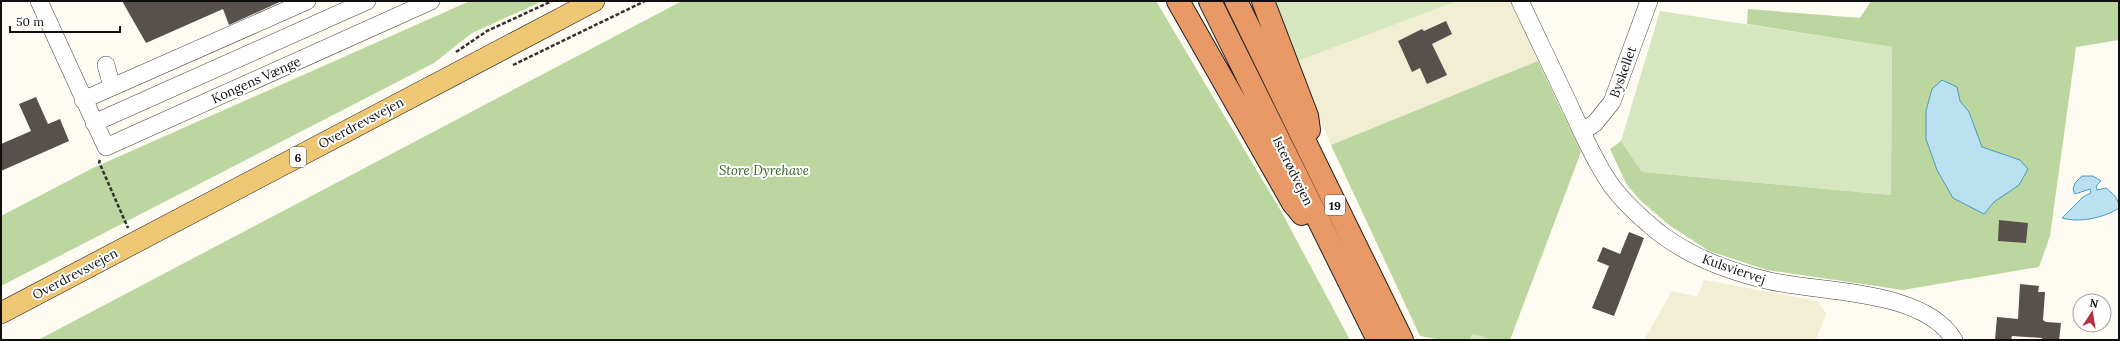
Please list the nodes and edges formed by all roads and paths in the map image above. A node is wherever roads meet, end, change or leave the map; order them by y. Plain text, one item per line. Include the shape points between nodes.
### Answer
1 (38, 1) edge
2 (307, 1) edge
3 (367, 1) edge
4 (431, 1) edge
5 (594, 1) edge
6 (1178, 1) edge
7 (1210, 1) edge
8 (1236, 1) edge
9 (1263, 1) edge
10 (1520, 1) edge
11 (1649, 1) edge
12 (106, 65) dead end
13 (112, 87) junction
14 (83, 100) junction
15 (94, 123) junction
16 (1582, 132) junction
17 (106, 147) junction
18 (1314, 161) junction
19 (134, 243) junction
20 (1332, 249) junction
21 (1, 313) edge
22 (1378, 340) edge
23 (1402, 340) edge
24 (1954, 340) edge

1 - 14 street
2 - 13 street
3 - 15 street, Kongens Vænge
4 - 17 street, Kongens Vænge
5 - 19 main road, Overdrevsvejen / 6
6 - 20 highway via 1293,203
7 - 20 highway, Isterødvejen / 19
8 - 18 highway, Isterødvejen / 19
9 - 18 highway via 1307,116
10 - 16 street, Kulsviervej
11 - 16 street, Byskellet via 1612,102 1596,123
12 - 13 street
13 - 14 street
14 - 15 street
15 - 17 street
16 - 24 street, Kulsviervej via 1611,184 1631,208 1659,232 1694,255 1728,270 1771,282 1877,297 1906,305 1933,317
17 - 19 path via 99,162
18 - 23 highway, Isterødvejen / 19
19 - 21 main road, Overdrevsvejen / 6
20 - 22 highway, Isterødvejen / 19

